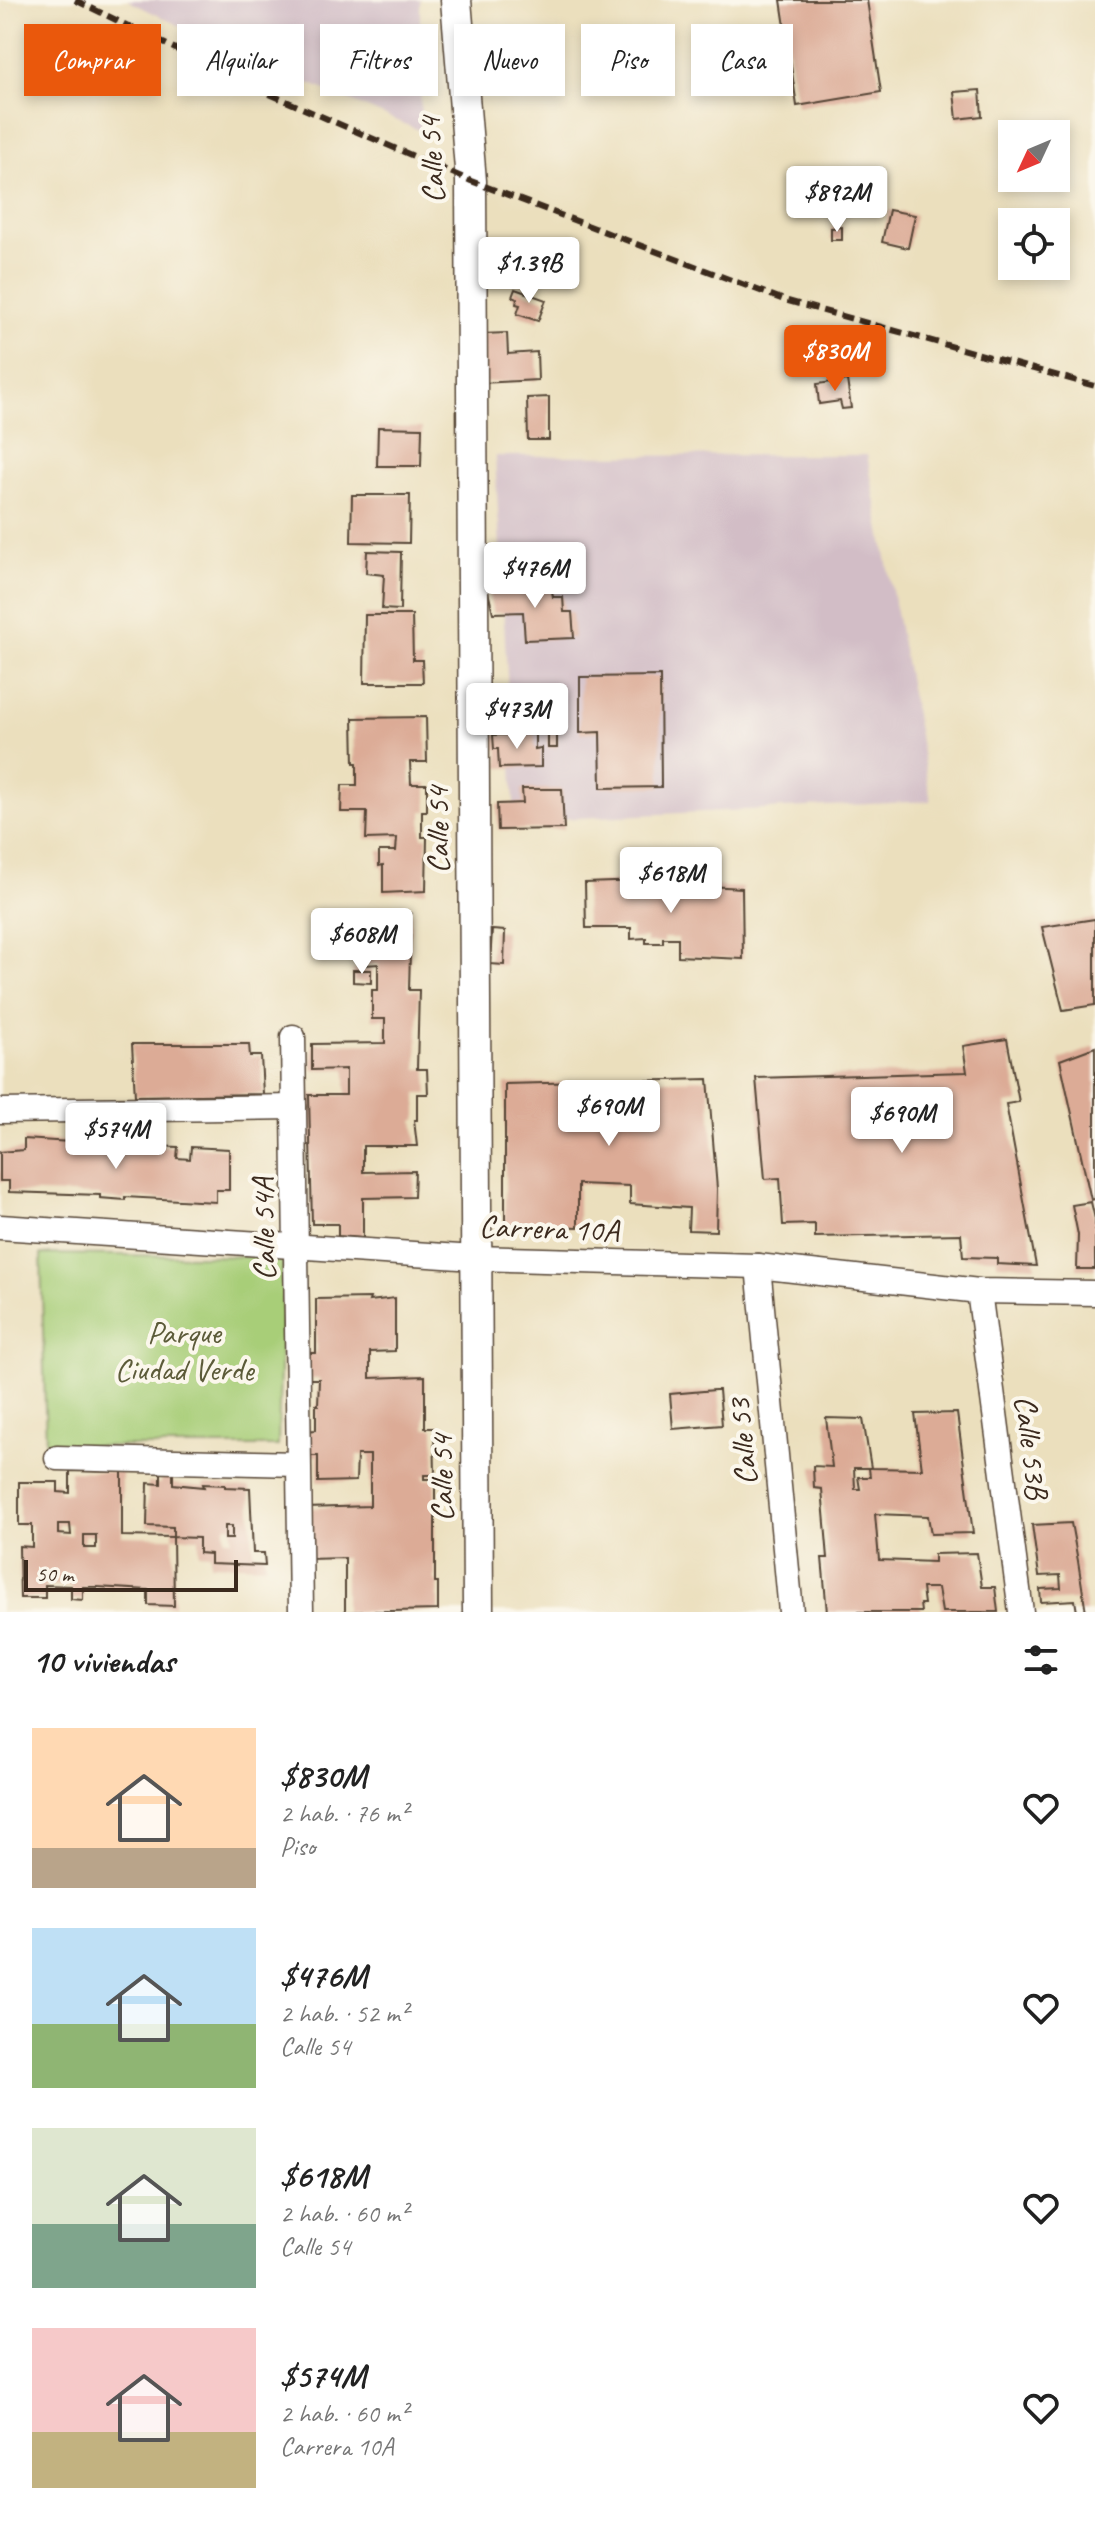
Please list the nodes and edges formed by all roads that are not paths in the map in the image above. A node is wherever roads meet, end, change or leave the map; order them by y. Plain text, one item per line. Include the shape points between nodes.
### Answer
1 (456, 0) edge
2 (293, 1037) dead end
3 (294, 1107) junction
4 (0, 1111) edge
5 (0, 1227) edge
6 (295, 1248) junction
7 (475, 1258) junction
8 (758, 1266) junction
9 (979, 1291) junction
10 (1095, 1293) edge
11 (57, 1458) dead end
12 (298, 1464) junction
13 (301, 1612) edge
14 (478, 1612) edge
15 (791, 1612) edge
16 (1021, 1612) edge

1 - 7 street, Calle 54 via 471,181
2 - 3 street, Calle 54A
3 - 4 street
3 - 6 street, Calle 54A
5 - 6 street, Carrera 10A
6 - 7 street, Carrera 10A
6 - 12 street, Calle 54A
7 - 8 street, Carrera 10A
7 - 14 street, Calle 54
8 - 9 street, Carrera 10A
8 - 15 street, Calle 53
9 - 10 street, Carrera 10A
9 - 16 street, Calle 53B
11 - 12 street
12 - 13 street, Calle 54A

